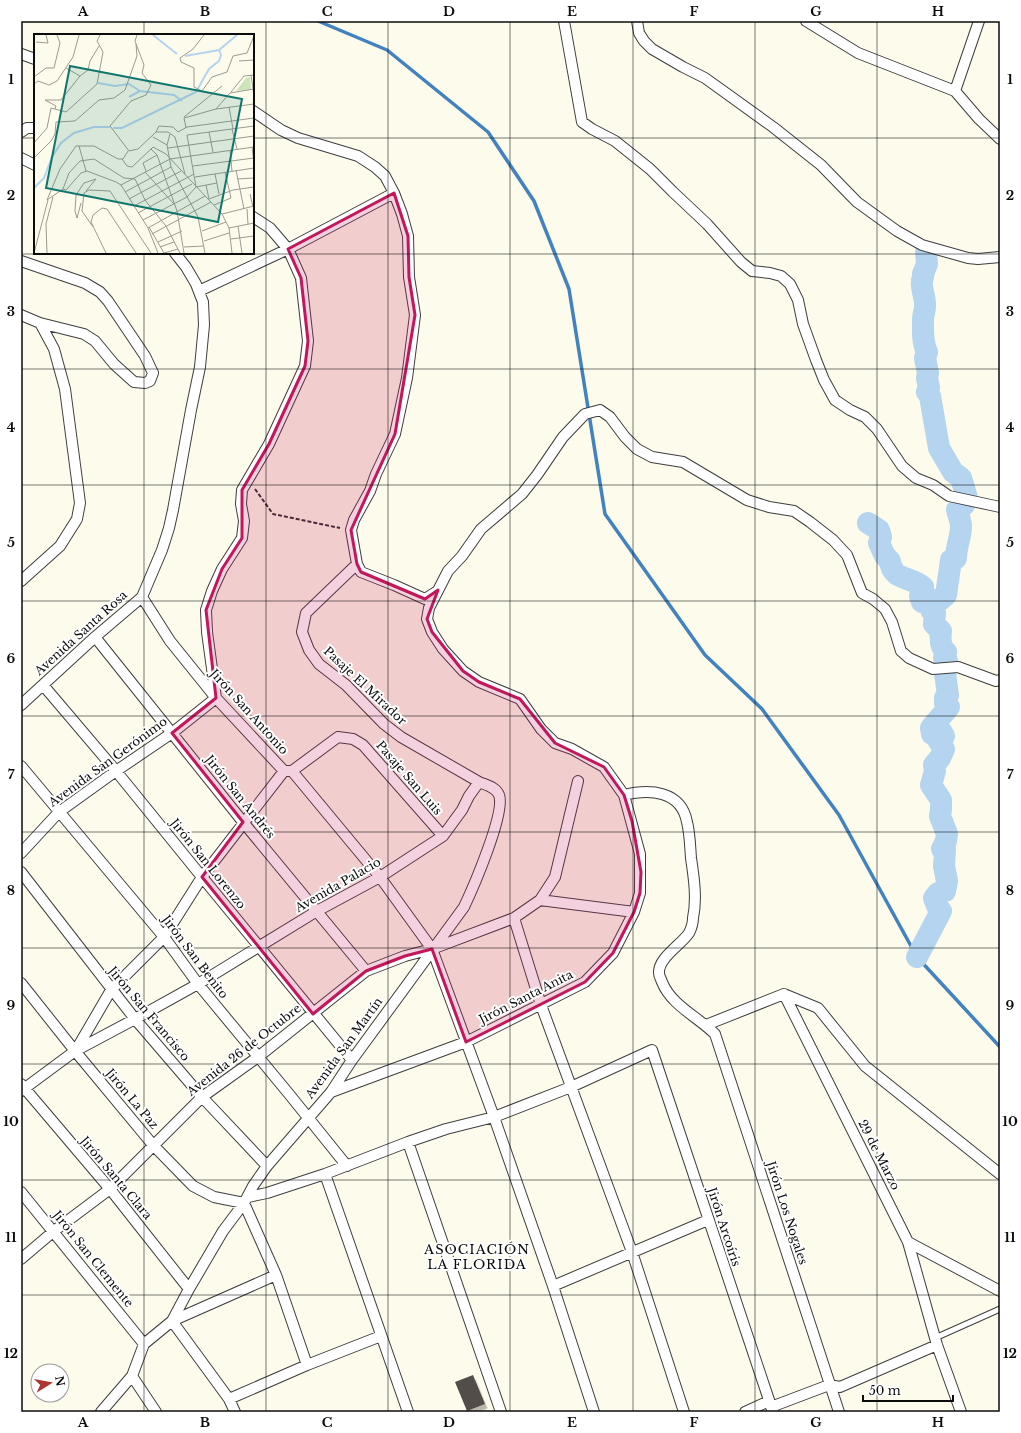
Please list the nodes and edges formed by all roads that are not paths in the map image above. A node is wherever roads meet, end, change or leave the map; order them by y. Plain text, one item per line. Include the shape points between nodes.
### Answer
1 (564, 21) edge
2 (637, 21) edge
3 (806, 21) edge
4 (979, 21) edge
5 (21, 54) edge
6 (34, 59) edge
7 (955, 91) junction
8 (254, 112) edge
9 (34, 128) edge
10 (21, 132) edge
11 (1000, 139) edge
12 (21, 158) edge
13 (34, 164) edge
14 (394, 192) junction
15 (254, 218) edge
16 (288, 249) junction
17 (176, 254) edge
18 (1000, 257) edge
19 (21, 261) edge
20 (199, 291) junction
21 (21, 315) edge
22 (40, 323) junction
23 (1000, 507) edge
24 (357, 564) junction
25 (21, 581) edge
26 (438, 590) junction
27 (142, 598) junction
28 (95, 637) junction
29 (1000, 680) edge
30 (43, 685) junction
31 (216, 698) junction
32 (21, 705) edge
33 (172, 733) junction
34 (21, 766) edge
35 (116, 771) junction
36 (288, 771) junction
37 (578, 781) dead end
38 (479, 782) junction
39 (624, 795) junction
40 (59, 812) junction
41 (243, 822) junction
42 (442, 836) junction
43 (21, 853) edge
44 (21, 872) edge
45 (202, 877) junction
46 (380, 877) junction
47 (540, 900) junction
48 (317, 911) junction
49 (634, 912) junction
50 (514, 918) junction
51 (164, 937) junction
52 (258, 946) junction
53 (432, 949) junction
54 (366, 971) junction
55 (21, 983) edge
56 (198, 984) junction
57 (111, 990) junction
58 (784, 994) junction
59 (541, 1005) junction
60 (313, 1014) junction
61 (135, 1019) junction
62 (706, 1025) junction
63 (466, 1042) junction
64 (75, 1051) junction
65 (258, 1057) junction
66 (352, 1060) junction
67 (571, 1087) junction
68 (22, 1088) edge
69 (331, 1092) junction
70 (202, 1097) junction
71 (494, 1117) junction
72 (309, 1118) junction
73 (408, 1142) junction
74 (153, 1145) junction
75 (267, 1166) junction
76 (347, 1166) junction
77 (325, 1174) junction
78 (1000, 1174) edge
79 (110, 1189) junction
80 (21, 1192) edge
81 (246, 1200) junction
82 (708, 1220) junction
83 (54, 1231) junction
84 (908, 1242) junction
85 (632, 1252) junction
86 (21, 1259) edge
87 (276, 1276) junction
88 (553, 1286) junction
89 (189, 1289) junction
90 (1000, 1291) edge
91 (1000, 1309) edge
92 (172, 1321) junction
93 (381, 1336) junction
94 (936, 1341) junction
95 (144, 1344) junction
96 (307, 1365) junction
97 (132, 1376) junction
98 (829, 1385) junction
99 (229, 1399) junction
100 (771, 1407) edge
101 (101, 1412) edge
102 (156, 1412) edge
103 (235, 1412) edge
104 (408, 1412) edge
105 (501, 1412) edge
106 (594, 1412) edge
107 (684, 1412) edge
108 (745, 1412) edge
109 (839, 1412) edge
110 (961, 1412) edge

1 - 23 street via 582,122 615,141 650,169 752,271 781,276 790,284 798,300 803,324 816,360 835,400 865,417 902,466 916,478 949,496
2 - 18 street via 644,42 652,49 705,78 773,127 821,165 857,202 897,231 922,245 968,258
3 - 7 street via 858,53
4 - 7 street
5 - 6 street
7 - 11 street via 978,119
8 - 14 street via 298,138 358,156 384,176
9 - 10 street via 27,128
12 - 13 street
14 - 16 street
14 - 24 street via 408,236 409,277 415,315 407,378 395,434 351,530
15 - 16 street via 270,228
16 - 20 street
16 - 31 street via 301,278 308,341 304,366 269,444 242,490 242,538 222,569 206,610
17 - 20 street
19 - 22 street via 85,283 100,292 145,356 153,372 150,381 145,384 134,382 84,334
20 - 27 street via 203,302 204,325 200,367 173,510 162,550
21 - 22 street
22 - 25 street via 54,349 65,389 80,503 77,519 60,546
24 - 26 street via 360,572 425,599
24 - 38 street, Pasaje El Mirador via 306,614 302,632 309,650 319,664 346,685 384,724 401,737
26 - 29 street via 448,571 481,529 522,494 563,437 585,414 600,410 610,417 637,449 652,457 683,462 747,500 794,511 833,540 846,555 862,593 885,609 901,650 909,658 933,669 958,667 996,681
26 - 39 street via 429,608 427,619 443,649 463,671 479,682 520,699 555,743 572,749 604,767
27 - 28 street, Avenida Santa Rosa
27 - 31 street, Jirón San Antonio via 170,641
28 - 30 street, Avenida Santa Rosa
28 - 33 street, Jirón San Andrés
30 - 32 street, Avenida Santa Rosa
30 - 35 street, Jirón San Lorenzo
31 - 33 street, Avenida San Gerónimo
31 - 36 street, Jirón San Antonio
33 - 35 street, Avenida San Gerónimo
33 - 41 street, Jirón San Andrés
34 - 40 street, Jirón San Benito
35 - 40 street, Avenida San Gerónimo
35 - 45 street, Jirón San Lorenzo
36 - 41 street, Pasaje San Luis
36 - 42 street, Pasaje San Luis via 338,737 353,739 363,745
36 - 46 street, Jirón San Antonio
37 - 47 street via 556,877
38 - 42 street, Avenida Palacio
38 - 53 street via 496,790 500,796 498,817 477,879 464,907
39 - 49 street, Jirón Santa Anita via 640,854 640,893
39 - 62 street, Jirón Los Nogales via 650,791 672,798 681,808 687,821 694,884 693,919 689,933 662,960 659,973 666,992
40 - 43 street, Avenida San Gerónimo
40 - 51 street, Jirón San Benito
41 - 45 street, Pasaje San Luis
41 - 48 street, Jirón San Andrés
42 - 46 street, Avenida Palacio
44 - 57 street, Jirón San Francisco
45 - 51 street, Pasaje San Luis
45 - 52 street, Jirón San Lorenzo
46 - 48 street, Avenida Palacio
46 - 53 street, Jirón San Antonio
47 - 49 street
47 - 50 street
48 - 52 street, Avenida Palacio
48 - 54 street, Jirón San Andrés
49 - 59 street, Jirón Santa Anita via 613,953 585,982
50 - 53 street
50 - 59 street
51 - 56 street, Jirón San Benito
51 - 57 street, Pasaje San Luis
52 - 56 street, Avenida Palacio
52 - 60 street, Jirón San Lorenzo
53 - 54 street, Avenida 26 de Octubre
53 - 63 street, Jirón San Antonio
53 - 66 street, Avenida San Martín
54 - 60 street, Avenida 26 de Octubre
55 - 64 street, Jirón La Paz
56 - 61 street, Avenida Palacio
56 - 65 street, Jirón San Benito
57 - 61 street, Jirón San Francisco
57 - 64 street, Pasaje San Luis
58 - 62 street
58 - 78 street via 818,1008 865,1066
58 - 84 street, 29 de Marzo
59 - 63 street, Jirón Santa Anita
59 - 67 street
60 - 65 street, Avenida 26 de Octubre
60 - 66 street, Jirón San Lorenzo
61 - 64 street, Avenida Palacio
61 - 70 street, Jirón San Francisco
62 - 98 street, Jirón Los Nogales via 715,1034
63 - 69 street, Jirón Santa Anita
63 - 71 street, Jirón San Antonio
64 - 68 street, Avenida Palacio
64 - 74 street, Jirón La Paz
65 - 70 street, Avenida 26 de Octubre
65 - 72 street, Jirón San Benito
66 - 69 street, Avenida San Martín
67 - 71 street
67 - 82 street, Jirón Arcoíris via 652,1050
67 - 85 street
68 - 79 street, Jirón Santa Clara
69 - 72 street, Avenida San Martín
70 - 74 street, Avenida 26 de Octubre
70 - 75 street, Jirón San Francisco
71 - 73 street
71 - 88 street, Jirón San Antonio
72 - 75 street, Avenida San Martín
72 - 76 street, Jirón San Benito
73 - 76 street
73 - 105 street
74 - 79 street, Avenida 26 de Octubre
74 - 81 street, Jirón La Paz via 193,1186 214,1197
75 - 81 street, Avenida San Martín
76 - 77 street
77 - 81 street
77 - 93 street
79 - 83 street, Avenida 26 de Octubre
79 - 89 street, Jirón Santa Clara
80 - 83 street, Jirón San Clemente
81 - 87 street
81 - 89 street, Avenida San Martín
82 - 85 street
82 - 100 street, Jirón Arcoíris
83 - 86 street, Avenida 26 de Octubre
83 - 95 street, Jirón San Clemente
84 - 90 street
84 - 94 street, 29 de Marzo
85 - 88 street
85 - 107 street
87 - 92 street
87 - 96 street
88 - 106 street, Jirón San Antonio
89 - 92 street, Avenida San Martín
91 - 94 lane
92 - 95 street, Avenida San Martín
92 - 99 street
93 - 96 street
93 - 104 street
94 - 98 street via 840,1387
94 - 110 street, 29 de Marzo
95 - 97 street
96 - 99 street
97 - 101 street
97 - 102 street
98 - 100 street
98 - 109 street, Jirón Los Nogales
99 - 103 street
100 - 108 street

